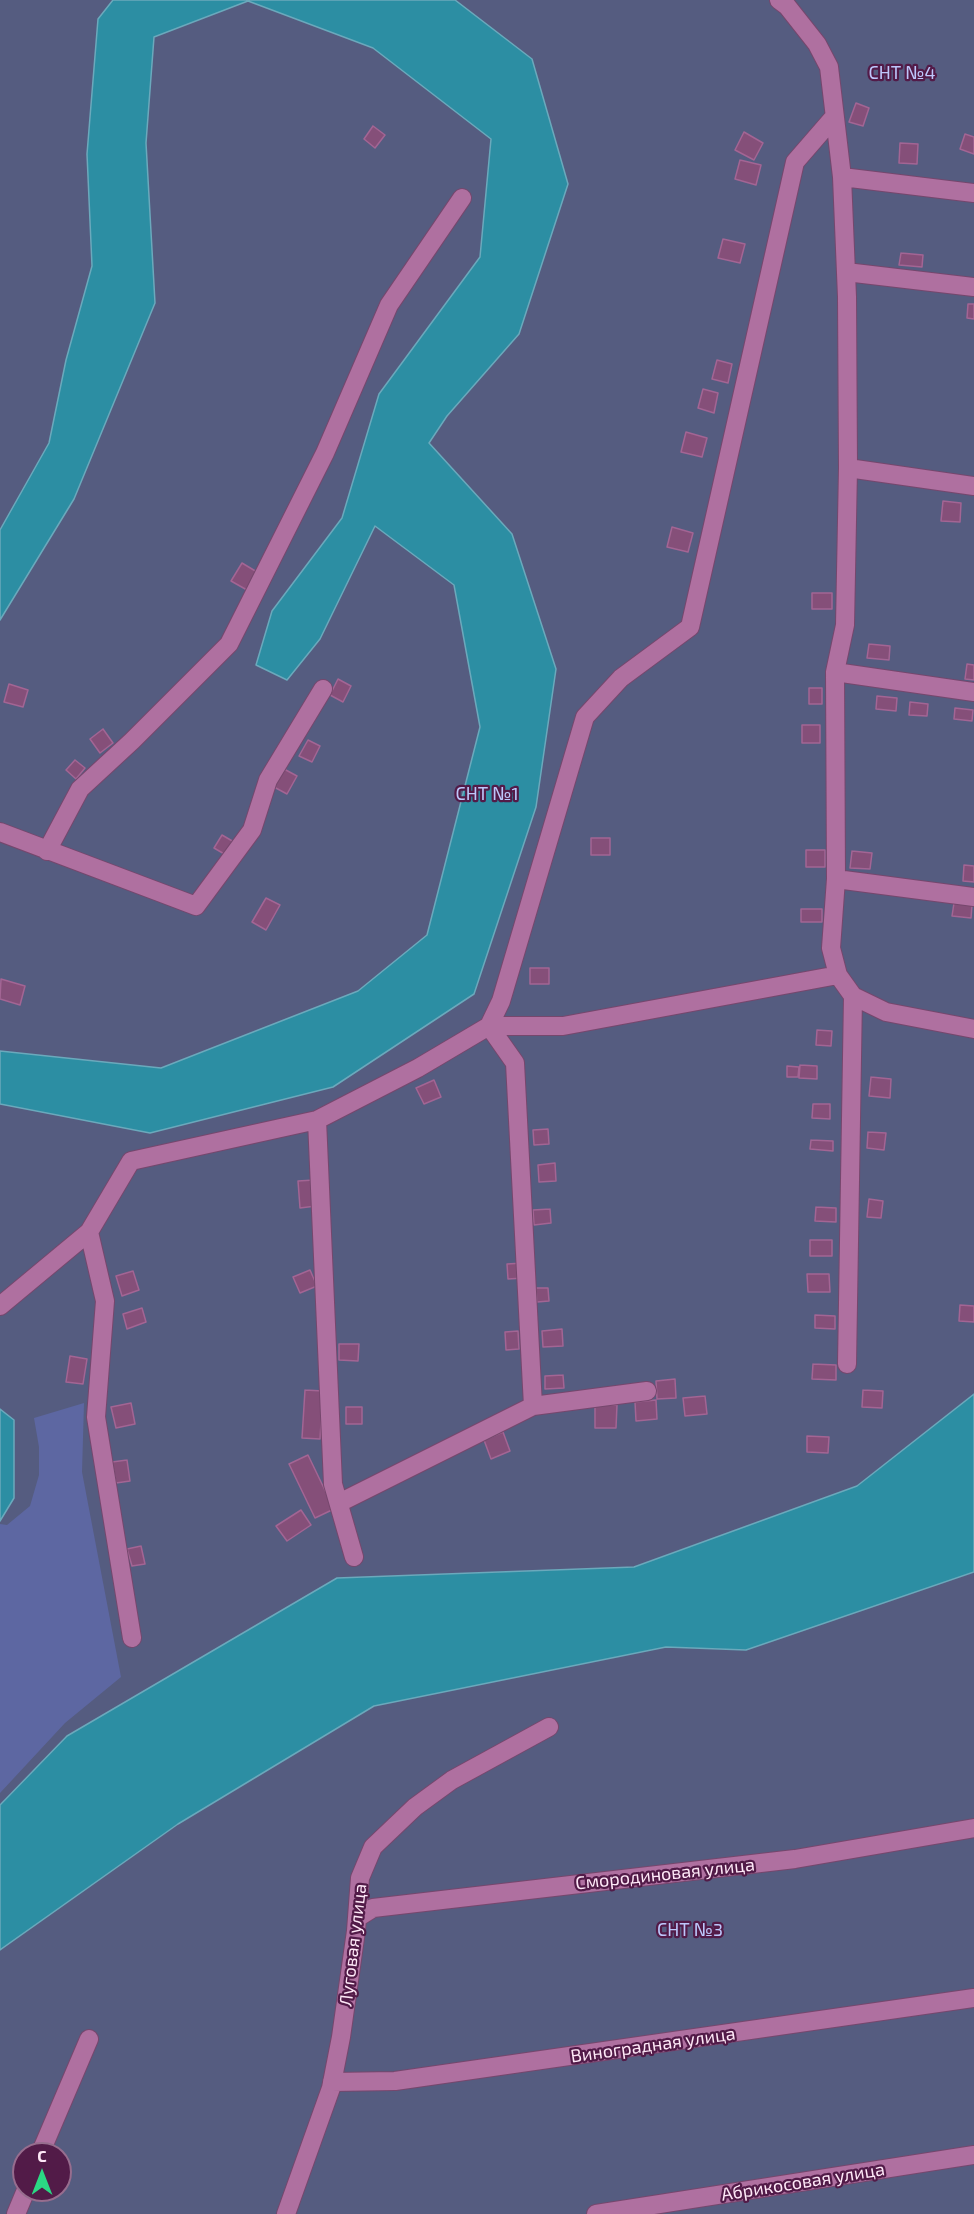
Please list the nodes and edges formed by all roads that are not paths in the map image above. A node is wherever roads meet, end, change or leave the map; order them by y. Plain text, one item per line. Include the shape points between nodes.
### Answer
1 (779, 0) edge
2 (834, 117) junction
3 (842, 177) junction
4 (974, 193) edge
5 (462, 198) dead end
6 (846, 272) junction
7 (974, 287) edge
8 (848, 468) junction
9 (974, 486) edge
10 (836, 672) junction
11 (322, 689) dead end
12 (974, 692) edge
13 (0, 832) edge
14 (47, 851) junction
15 (836, 879) junction
16 (974, 897) edge
17 (838, 975) junction
18 (853, 996) junction
19 (489, 1026) junction
20 (974, 1029) edge
21 (317, 1120) junction
22 (88, 1232) junction
23 (0, 1306) edge
24 (847, 1364) dead end
25 (647, 1391) dead end
26 (533, 1406) junction
27 (339, 1503) junction
28 (354, 1557) dead end
29 (132, 1638) dead end
30 (549, 1727) dead end
31 (974, 1828) edge
32 (357, 1918) junction
33 (974, 1998) edge
34 (89, 2039) dead end
35 (332, 2082) junction
36 (45, 2142) edge
37 (974, 2155) edge
38 (286, 2214) edge
39 (596, 2214) edge

1 - 2 street via 817,45 828,67
2 - 3 street
2 - 19 street via 795,162 690,627 621,678 585,717 501,1001
3 - 4 street
3 - 6 street
5 - 14 street via 389,305 325,453 229,644 80,789
6 - 7 street
6 - 8 street
8 - 9 street
8 - 10 street via 845,625
10 - 12 street
10 - 15 street
11 - 14 street via 268,780 252,830 196,906
13 - 14 street
15 - 16 street
15 - 17 street via 831,948
17 - 18 street
17 - 19 street via 563,1026
18 - 20 street via 886,1012
18 - 24 street
19 - 21 street
19 - 26 street via 515,1063
21 - 22 street via 131,1161
21 - 27 street via 333,1484
22 - 23 street
22 - 29 street via 105,1301 96,1417
25 - 26 street
26 - 27 street
27 - 28 street
30 - 32 street, Луговая улица via 452,1780 415,1807 374,1847 360,1878
31 - 32 street, Смородиновая улица via 795,1859 373,1908
32 - 35 street, Луговая улица
33 - 35 street, Виноградная улица via 395,2081
34 - 36 street
35 - 38 street, Луговая улица
37 - 39 street, Абрикосовая улица

